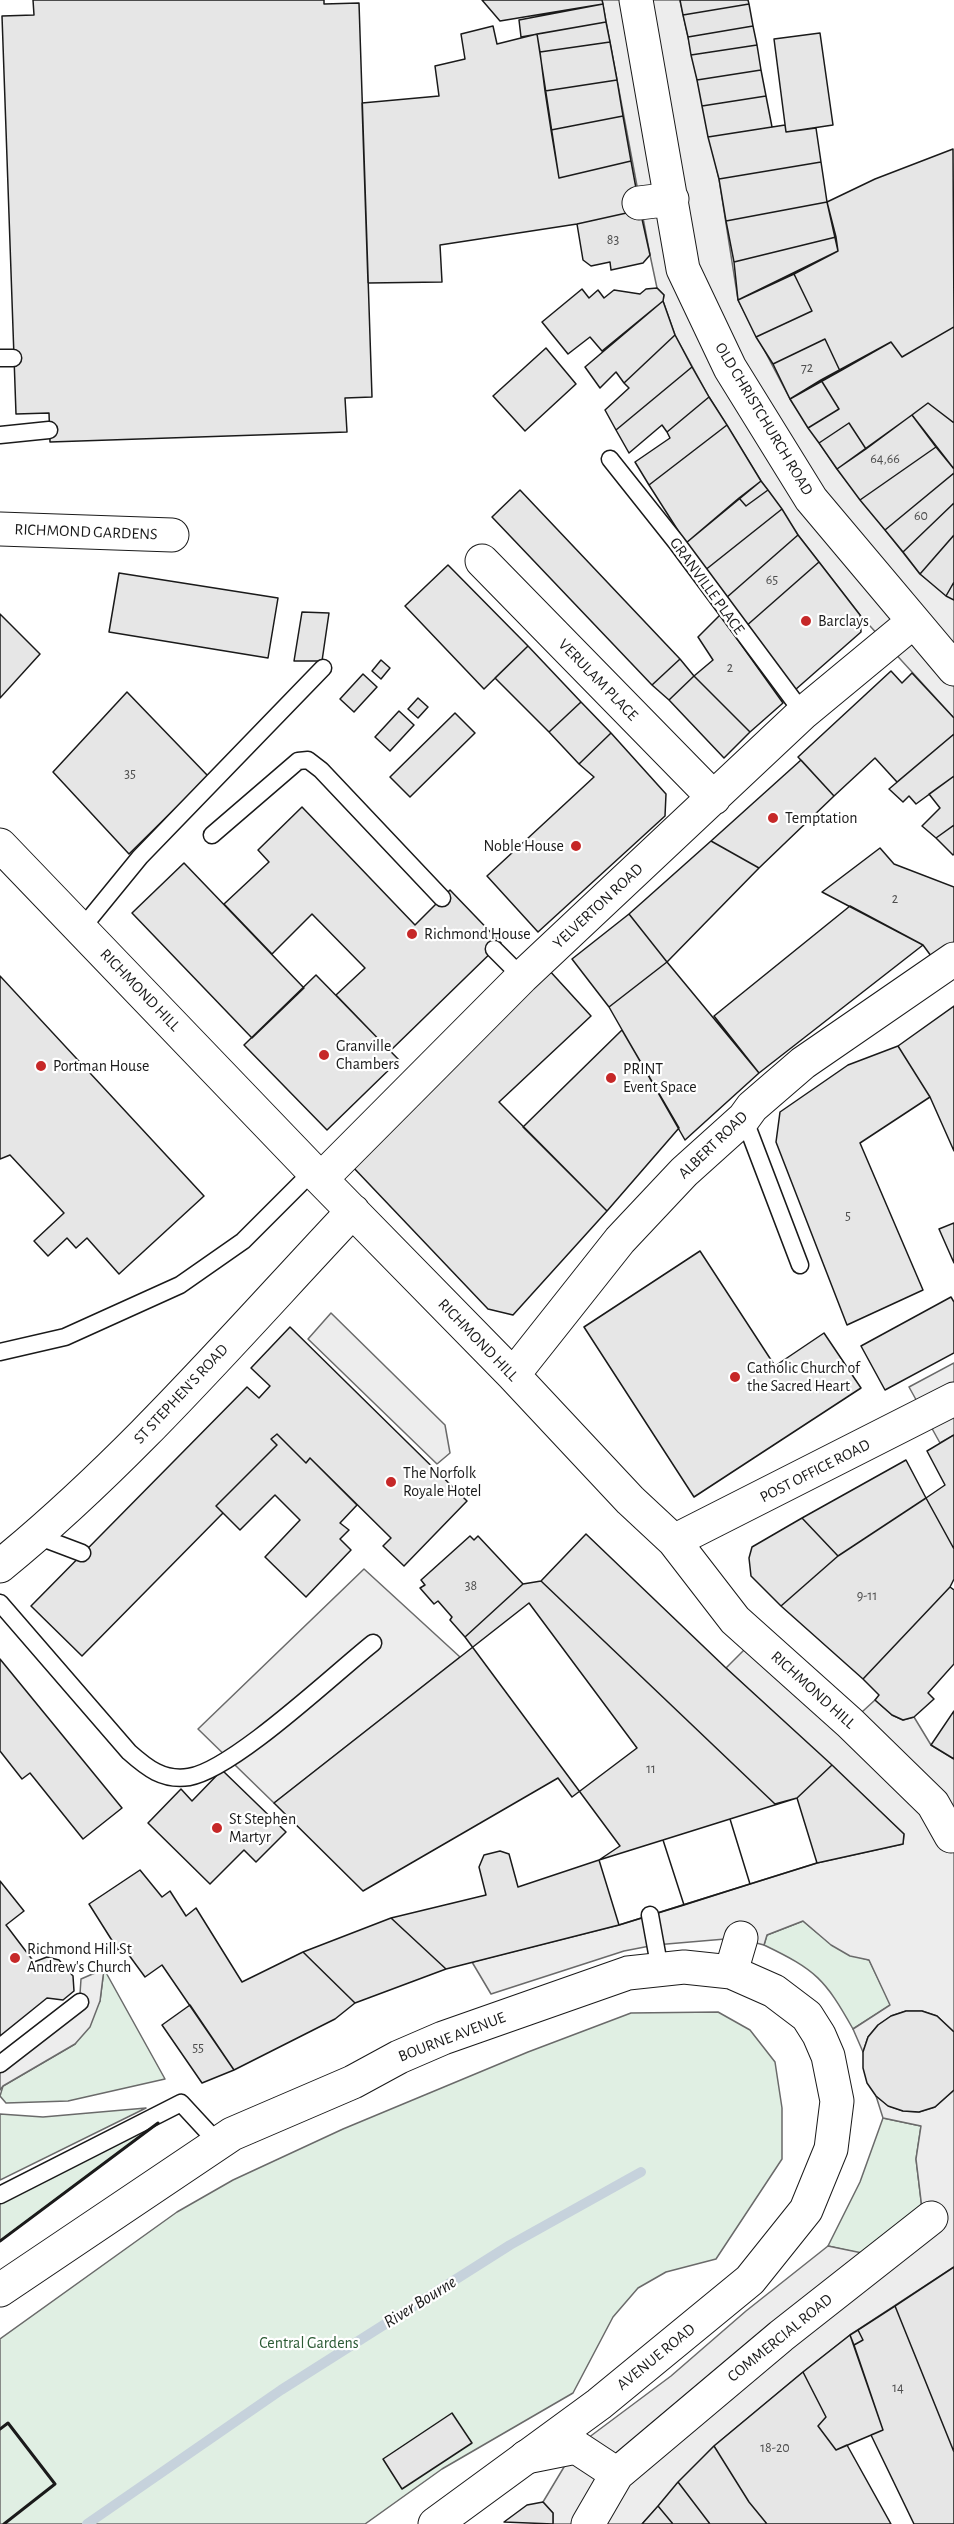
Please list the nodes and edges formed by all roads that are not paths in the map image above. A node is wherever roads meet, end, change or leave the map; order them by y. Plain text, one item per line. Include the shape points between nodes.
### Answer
1 (636, 0) edge
2 (672, 199) junction
3 (639, 203) dead end
4 (49, 430) dead end
5 (0, 435) edge
6 (610, 459) dead end
7 (0, 529) edge
8 (172, 535) dead end
9 (482, 561) dead end
10 (913, 622) junction
11 (951, 664) edge
12 (323, 668) dead end
13 (803, 713) junction
14 (714, 798) junction
15 (212, 835) dead end
16 (0, 845) edge
17 (442, 898) dead end
18 (82, 928) junction
19 (494, 949) dead end
20 (954, 958) edge
21 (522, 977) junction
22 (744, 1118) junction
23 (317, 1175) junction
24 (353, 1211) junction
25 (800, 1265) dead end
26 (0, 1352) edge
27 (513, 1375) junction
28 (954, 1399) edge
29 (37, 1536) junction
30 (674, 1541) junction
31 (82, 1553) dead end
32 (0, 1566) edge
33 (0, 1603) edge
34 (373, 1643) dead end
35 (951, 1836) dead end
36 (650, 1915) dead end
37 (741, 1938) dead end
38 (660, 1970) junction
39 (731, 1972) junction
40 (80, 2002) dead end
41 (0, 2064) edge
42 (218, 2143) junction
43 (831, 2149) joint
44 (0, 2194) edge
45 (934, 2224) edge
46 (0, 2290) edge
47 (526, 2457) junction
48 (617, 2474) junction
49 (435, 2524) edge
50 (588, 2524) edge

1 - 2 street, OLD CHRISTCHURCH ROAD
2 - 3 street
2 - 10 street, OLD CHRISTCHURCH ROAD via 682,269 730,368 811,499
4 - 5 lane
6 - 13 lane, GRANVILLE PLACE
7 - 8 street, RICHMOND GARDENS
9 - 14 street, VERULAM PLACE
10 - 11 street, OLD CHRISTCHURCH ROAD
10 - 13 street, YELVERTON ROAD
12 - 18 lane via 140,857
13 - 14 street, YELVERTON ROAD
14 - 21 street, YELVERTON ROAD
15 - 17 lane via 298,760 308,760
16 - 18 street, RICHMOND HILL
18 - 23 street, RICHMOND HILL
19 - 21 lane
20 - 22 street, ALBERT ROAD via 803,1063
21 - 23 street, YELVERTON ROAD
22 - 25 lane
22 - 27 street, ALBERT ROAD via 684,1172 620,1240
23 - 24 street, RICHMOND HILL
23 - 26 lane via 243,1241 180,1285 65,1337
24 - 27 street, RICHMOND HILL
24 - 29 street, ST STEPHEN'S ROAD via 133,1444
27 - 30 street, RICHMOND HILL via 630,1500
28 - 30 street, POST OFFICE ROAD
29 - 31 lane
29 - 32 street, ST STEPHEN'S ROAD
30 - 35 street, RICHMOND HILL via 735,1620 933,1804
33 - 34 lane via 129,1752 150,1771 167,1777 188,1777 208,1771 243,1749
36 - 38 lane
37 - 39 street
38 - 39 street, BOURNE AVENUE via 684,1967
38 - 42 street, BOURNE AVENUE via 628,1973 443,2038
39 - 43 street, BOURNE AVENUE via 774,1991 807,2016 819,2035 828,2056 837,2101
40 - 41 lane
42 - 44 lane via 181,2103
42 - 46 street, BOURNE AVENUE
43 - 47 street, AVENUE ROAD via 806,2210 750,2280 599,2404
45 - 48 street, COMMERCIAL ROAD via 780,2336
47 - 48 street via 576,2447
47 - 49 street, AVENUE ROAD
48 - 50 street, COMMERCIAL ROAD

